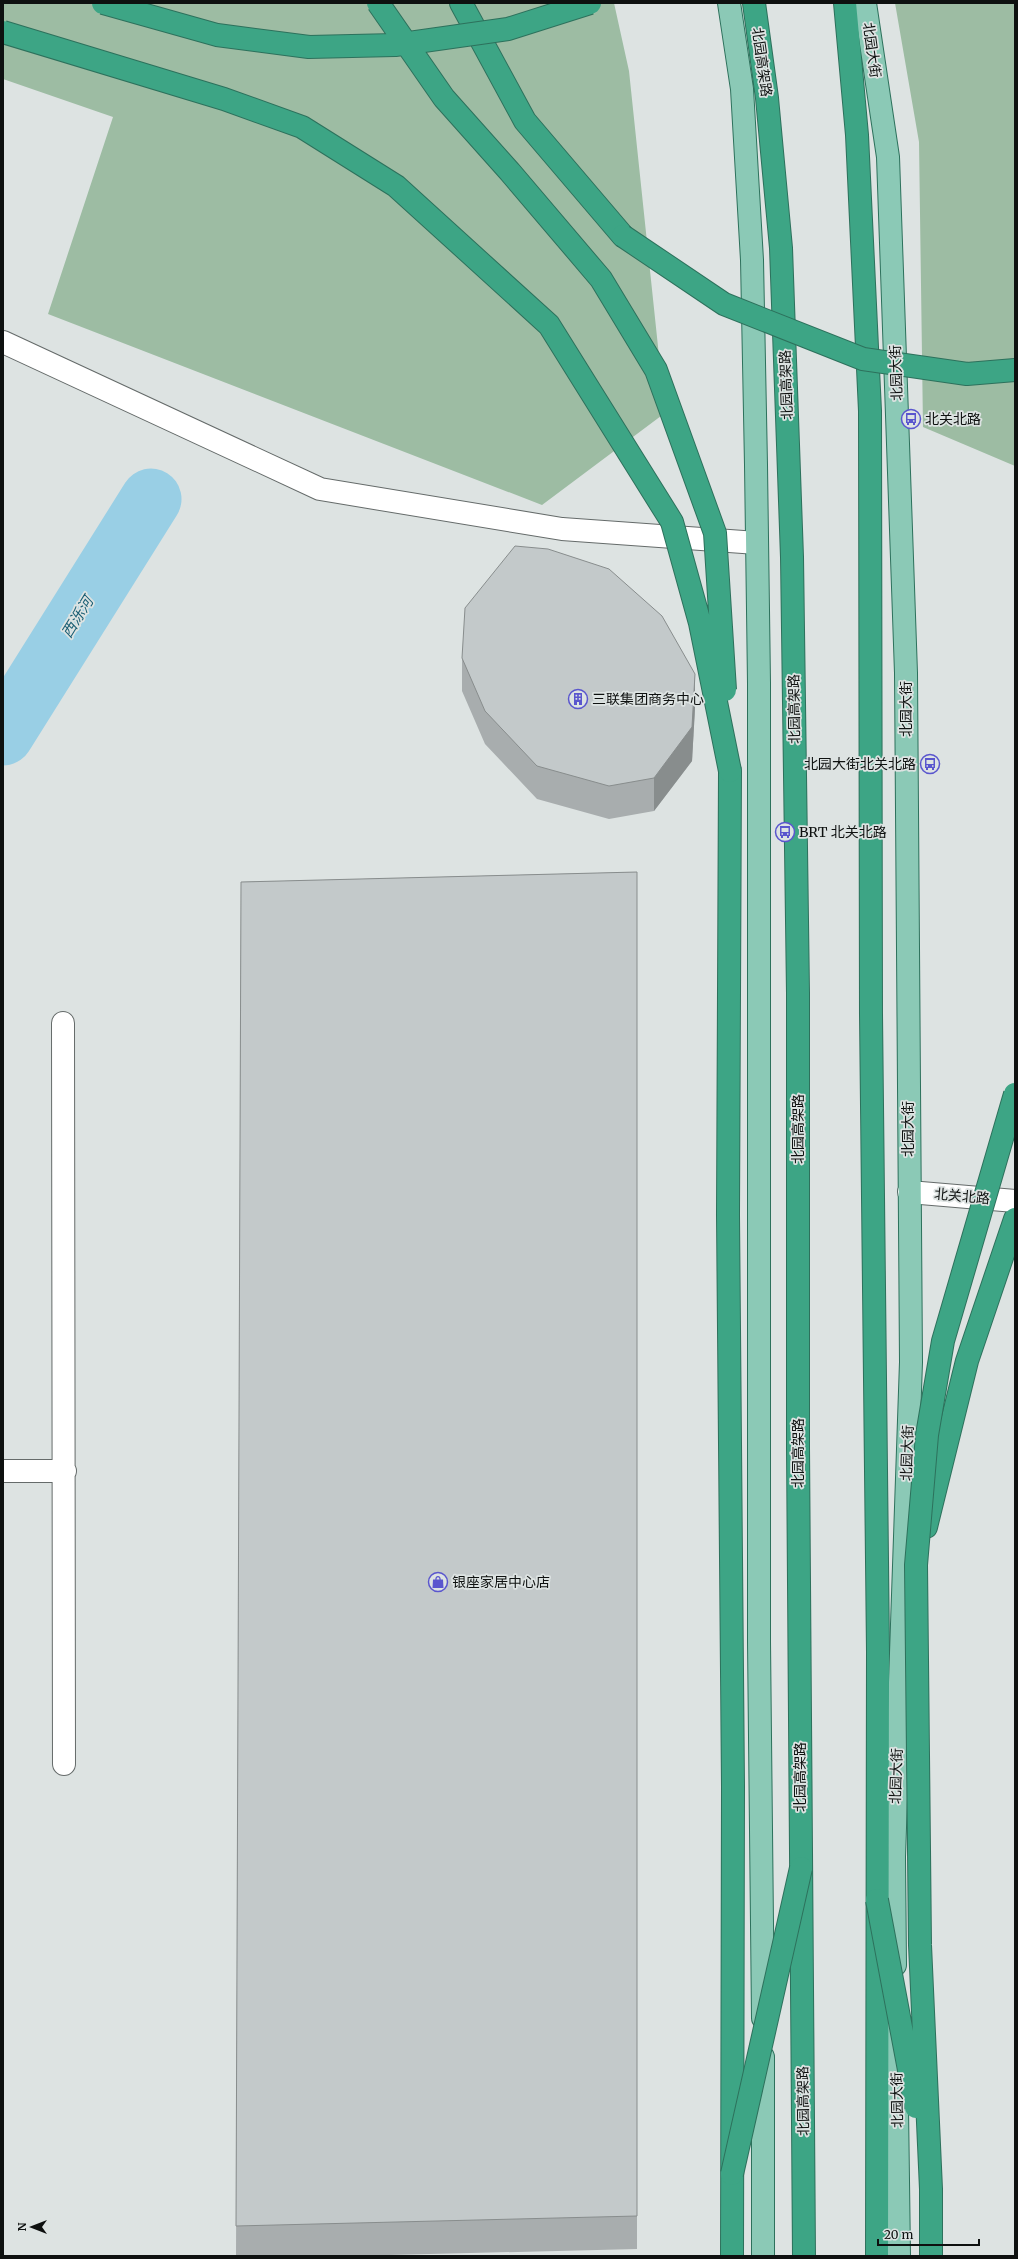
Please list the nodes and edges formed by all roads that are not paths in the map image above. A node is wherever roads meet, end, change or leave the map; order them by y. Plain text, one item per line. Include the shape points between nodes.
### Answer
1 (103, 3) edge
2 (378, 3) edge
3 (461, 3) edge
4 (590, 3) edge
5 (729, 3) edge
6 (754, 3) edge
7 (845, 3) edge
8 (866, 3) edge
9 (3, 32) edge
10 (3, 342) edge
11 (1015, 370) edge
12 (757, 543) junction
13 (730, 771) junction
14 (63, 1023) dead end
15 (1015, 1094) edge
16 (909, 1192) junction
17 (1015, 1201) edge
18 (1015, 1219) edge
19 (3, 1471) edge
20 (65, 1471) junction
21 (916, 1565) junction
22 (64, 1764) dead end
23 (801, 1868) junction
24 (878, 1900) junction
25 (732, 2174) junction
26 (931, 2189) junction
27 (732, 2256) edge
28 (763, 2256) edge
29 (804, 2256) edge
30 (877, 2256) edge
31 (899, 2256) edge
32 (931, 2256) edge

1 - 4 highway, bridge via 217,35 309,47 395,45 508,29
2 - 13 highway, bridge via 444,98 601,279 656,370 715,533
3 - 11 highway, bridge via 525,121 623,236 724,304 863,359 967,374
5 - 12 main road via 742,88 752,260
6 - 23 highway, 北园高架路 via 768,98 782,248 792,557 798,993
7 - 24 highway via 857,135 870,411 871,1014
8 - 16 main road, 北园大街 via 888,157 898,427 906,673
9 - 13 highway, bridge via 224,99 302,127 396,186 549,325 672,522 700,623
10 - 12 street via 320,489 562,529
12 - 28 main road
13 - 25 highway, bridge via 728,1223 733,1778
14 - 20 street
15 - 21 highway, bridge via 943,1341 927,1435
16 - 17 street, 北关北路
16 - 31 main road, 北园大街 via 911,1362 894,1857
18 - 21 highway, bridge via 967,1361
19 - 20 street
20 - 22 street
21 - 26 highway, bridge via 920,1945
23 - 25 highway, bridge
23 - 29 highway, 北园高架路, bridge
24 - 26 highway, bridge
24 - 30 highway, bridge
25 - 27 highway
26 - 32 highway, bridge

